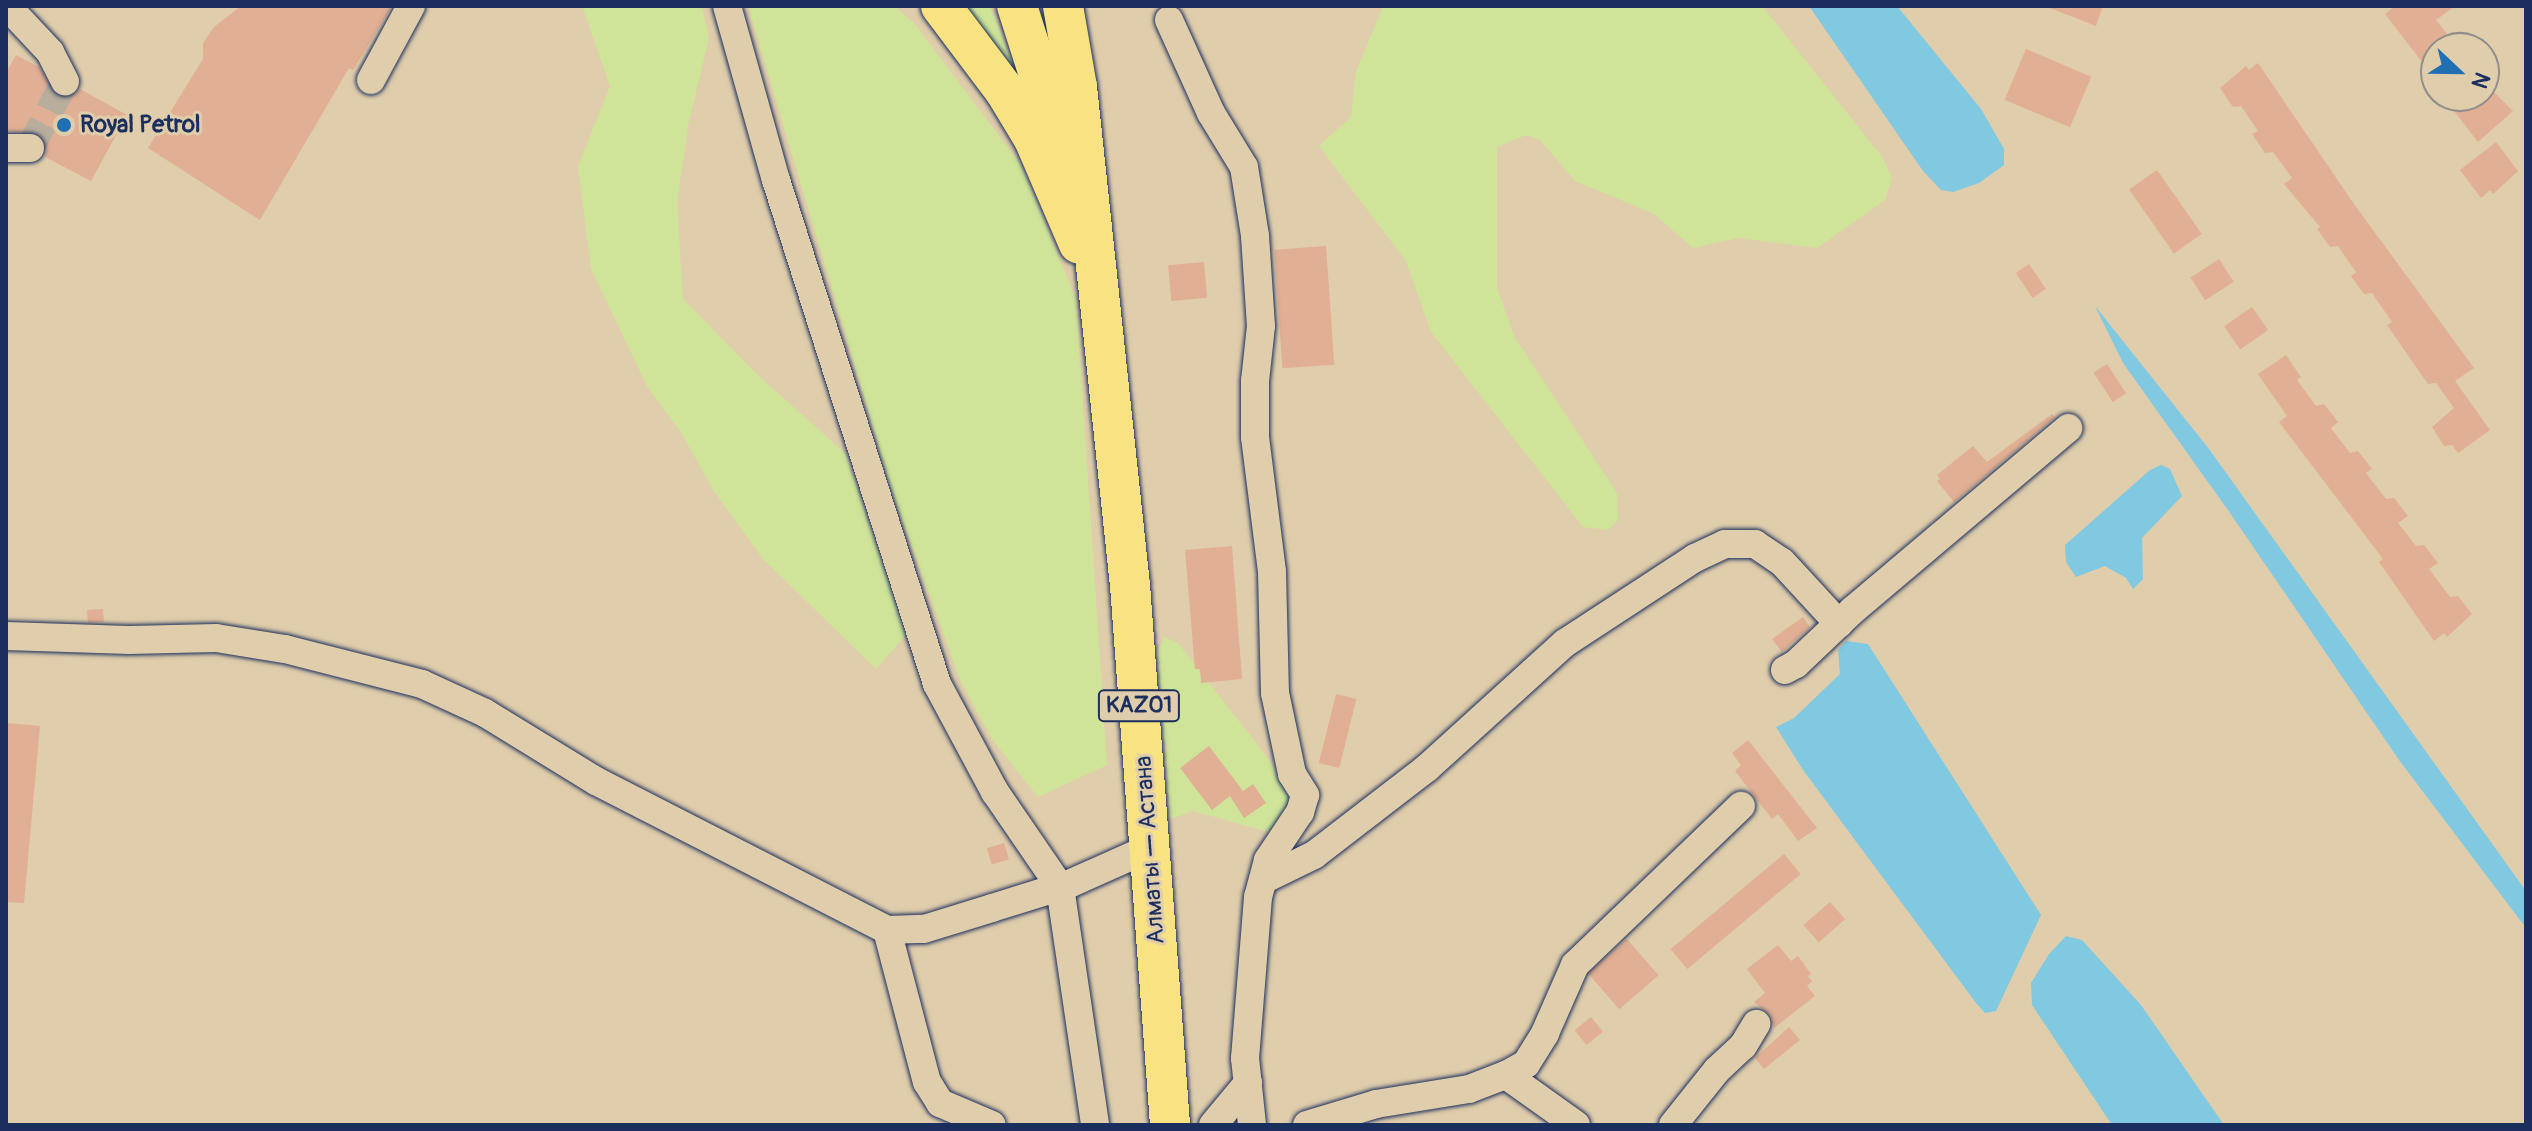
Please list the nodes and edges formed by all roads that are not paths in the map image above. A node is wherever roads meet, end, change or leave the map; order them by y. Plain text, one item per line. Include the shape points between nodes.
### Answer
1 (7, 6) edge
2 (411, 6) edge
3 (727, 6) edge
4 (941, 6) edge
5 (1017, 6) edge
6 (1063, 6) edge
7 (1169, 20) dead end
8 (371, 80) dead end
9 (65, 81) dead end
10 (1096, 288) junction
11 (2068, 428) dead end
12 (1839, 624) junction
13 (6, 636) edge
14 (1785, 670) dead end
15 (1741, 806) dead end
16 (1150, 848) junction
17 (1263, 880) junction
18 (1060, 887) junction
19 (887, 930) junction
20 (1756, 1024) dead end
21 (1506, 1075) junction
22 (1248, 1083) junction
23 (992, 1125) edge
24 (1095, 1125) edge
25 (1170, 1125) edge
26 (1213, 1125) edge
27 (1252, 1125) edge
28 (1307, 1125) edge
29 (1576, 1125) edge
30 (1673, 1125) edge

1 - 9 street via 50,52
2 - 8 street
3 - 18 street via 776,180 937,684 995,792
4 - 10 highway, KАZ01 via 1034,139
5 - 10 highway, KАZ01 via 1073,182
6 - 10 highway, KАZ01 via 1077,87
7 - 17 street via 1211,113 1244,167 1255,236 1261,326 1255,437 1272,572 1275,693 1292,774 1305,795 1300,812 1268,860
10 - 16 highway, Алматы — Астана / KАZ01 via 1130,585
11 - 12 street
12 - 14 street
12 - 17 street via 1782,562 1755,544 1725,544 1565,643 1427,768 1314,855
13 - 19 street via 216,638 285,649 422,684 485,713 596,781
15 - 21 street via 1575,965 1526,1064
16 - 18 street
16 - 25 highway, Алматы — Астана / KАZ01
17 - 22 street via 1245,1058
18 - 19 street via 924,929
18 - 24 street
19 - 23 street via 927,1082 940,1103
20 - 30 street
21 - 28 street via 1469,1089 1376,1104
21 - 29 street
22 - 26 street
22 - 27 street

